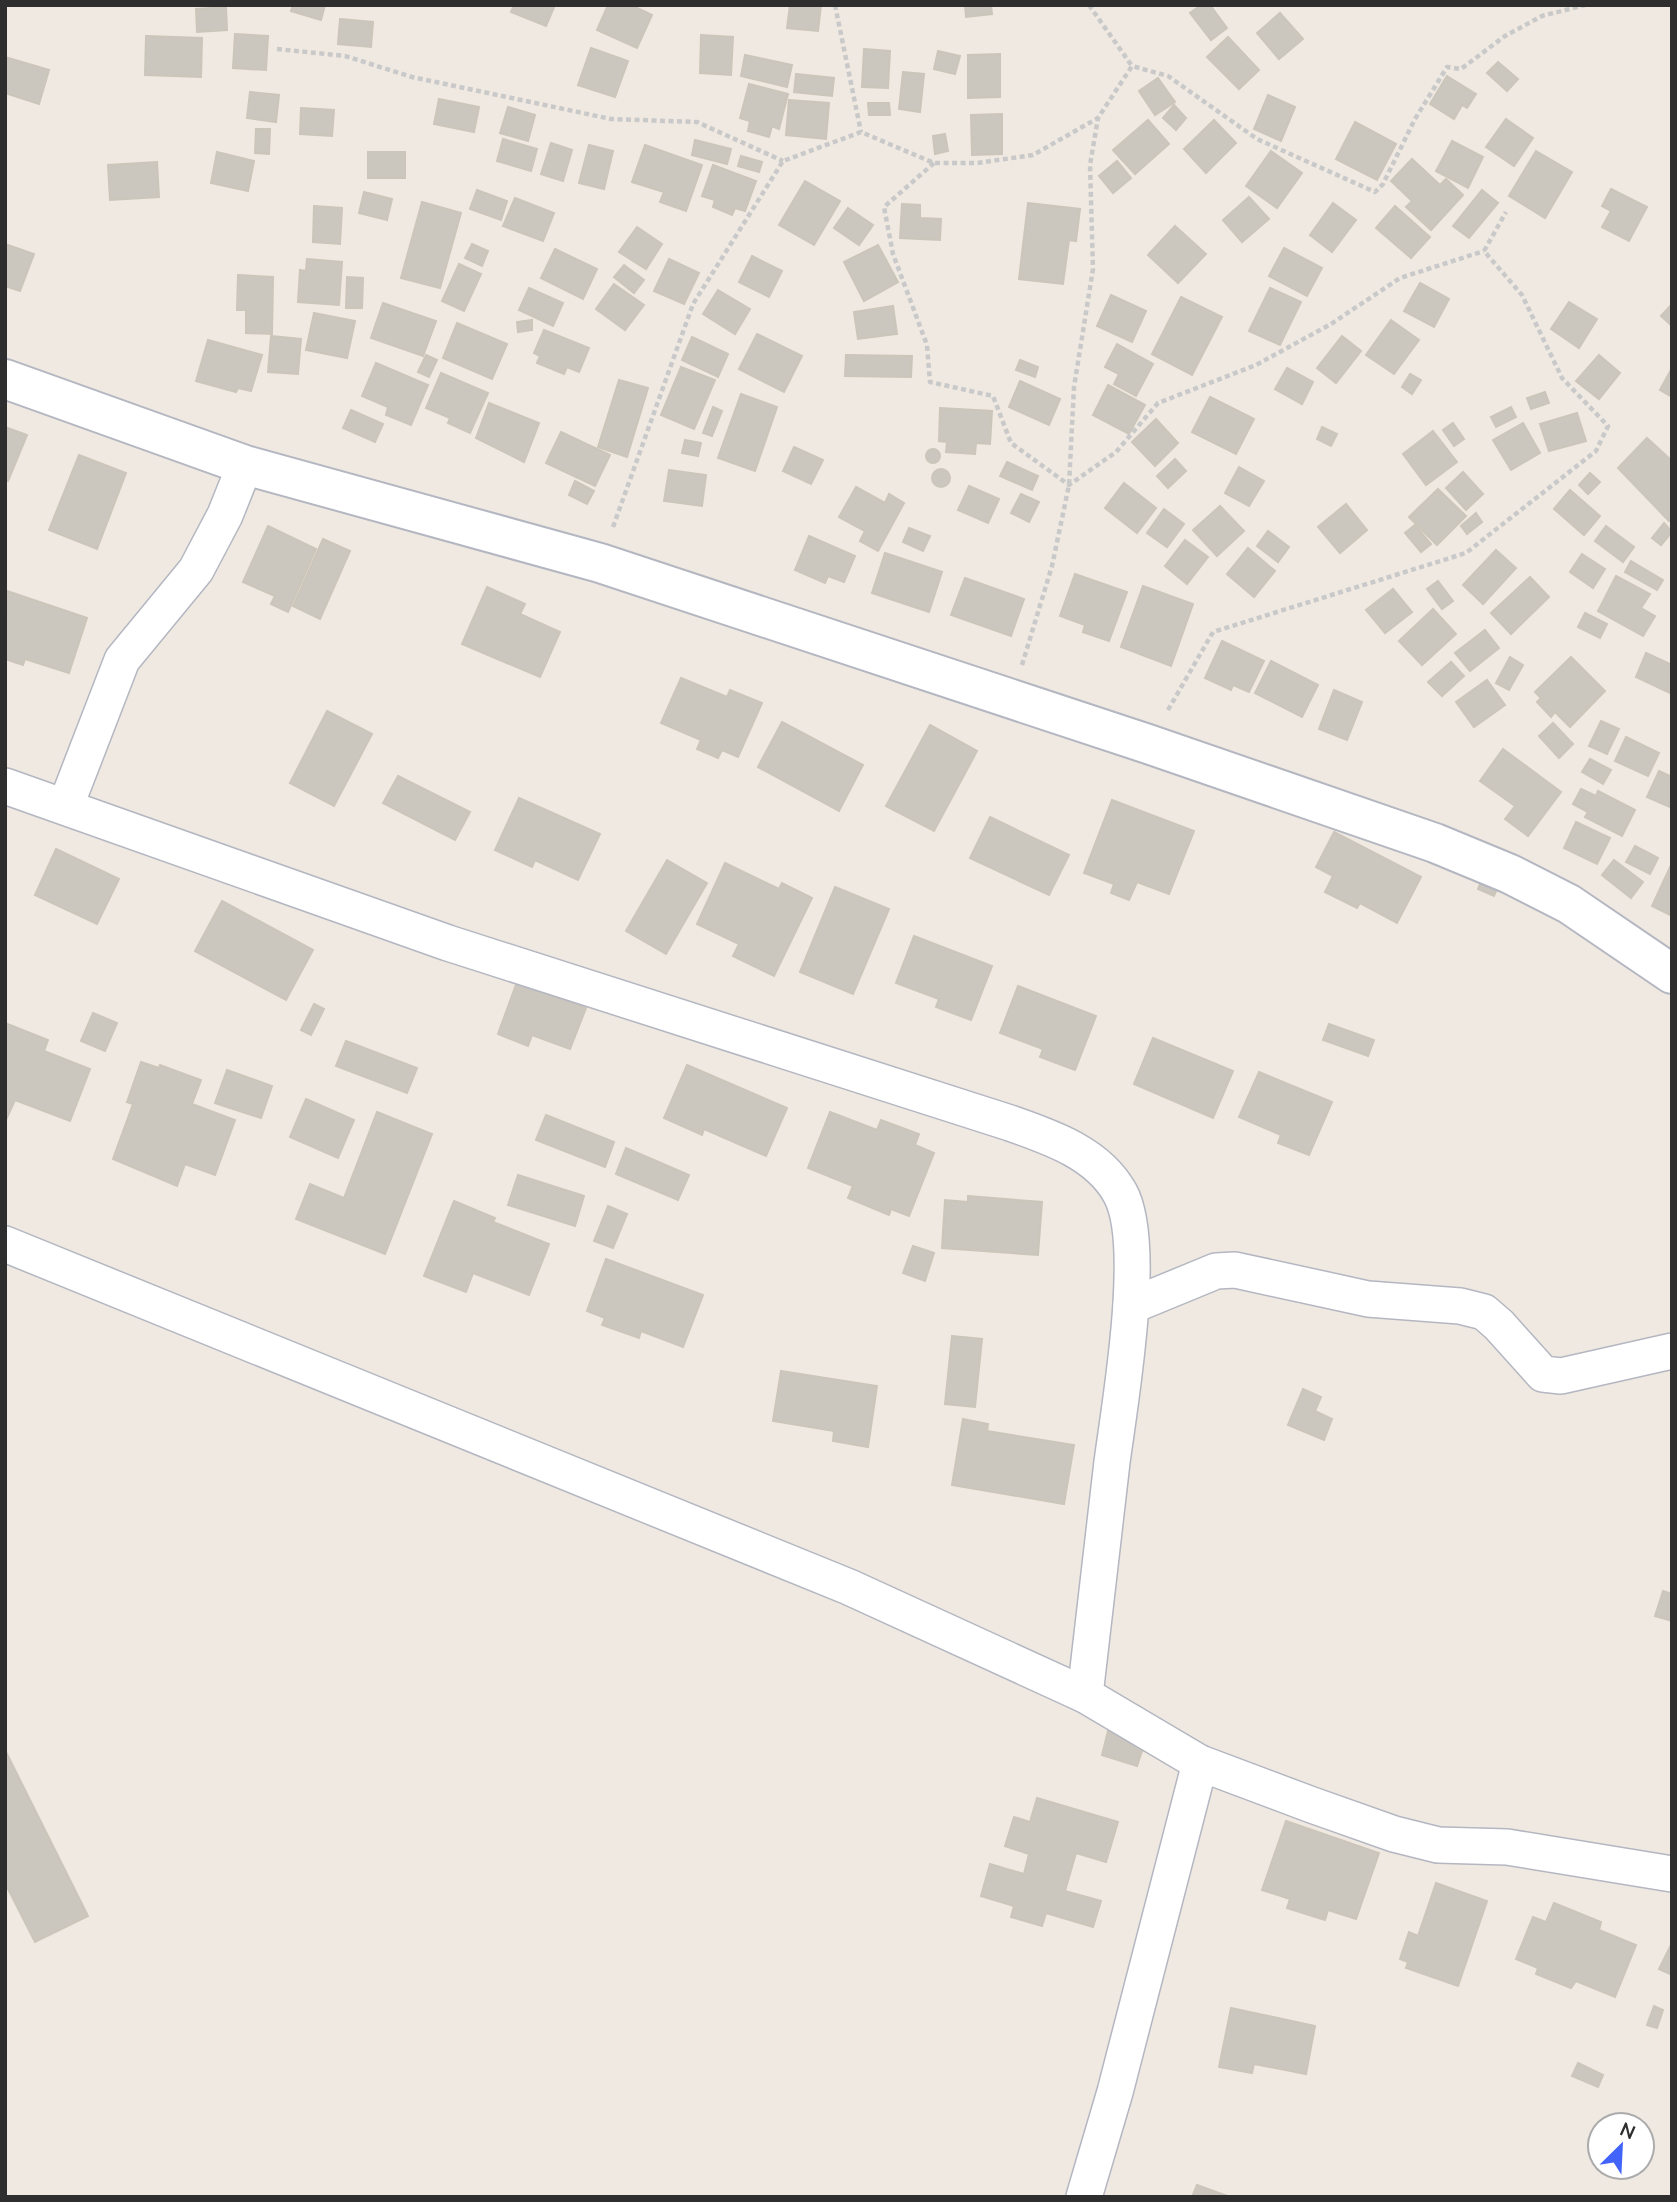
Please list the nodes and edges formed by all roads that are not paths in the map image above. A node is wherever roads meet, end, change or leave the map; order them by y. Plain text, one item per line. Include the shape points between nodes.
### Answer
1 (5, 379) edge
2 (245, 465) junction
3 (5, 786) edge
4 (66, 805) junction
5 (1672, 974) edge
6 (5, 1244) edge
7 (1131, 1307) junction
8 (1672, 1351) edge
9 (1085, 1695) junction
10 (1200, 1763) junction
11 (1672, 1874) edge
12 (1084, 2197) edge

1 - 2 street
2 - 4 street via 196,570 122,660
2 - 5 street via 600,563 1435,843 1569,904
3 - 4 street
4 - 7 street via 448,943 1051,1138 1093,1160 1121,1193 1130,1233
6 - 9 street via 823,1576
7 - 8 street via 1216,1271 1235,1270 1345,1295 1484,1312 1543,1374 1561,1376
7 - 9 street
9 - 10 street
10 - 11 street via 1394,1834 1438,1845 1507,1847
10 - 12 street

